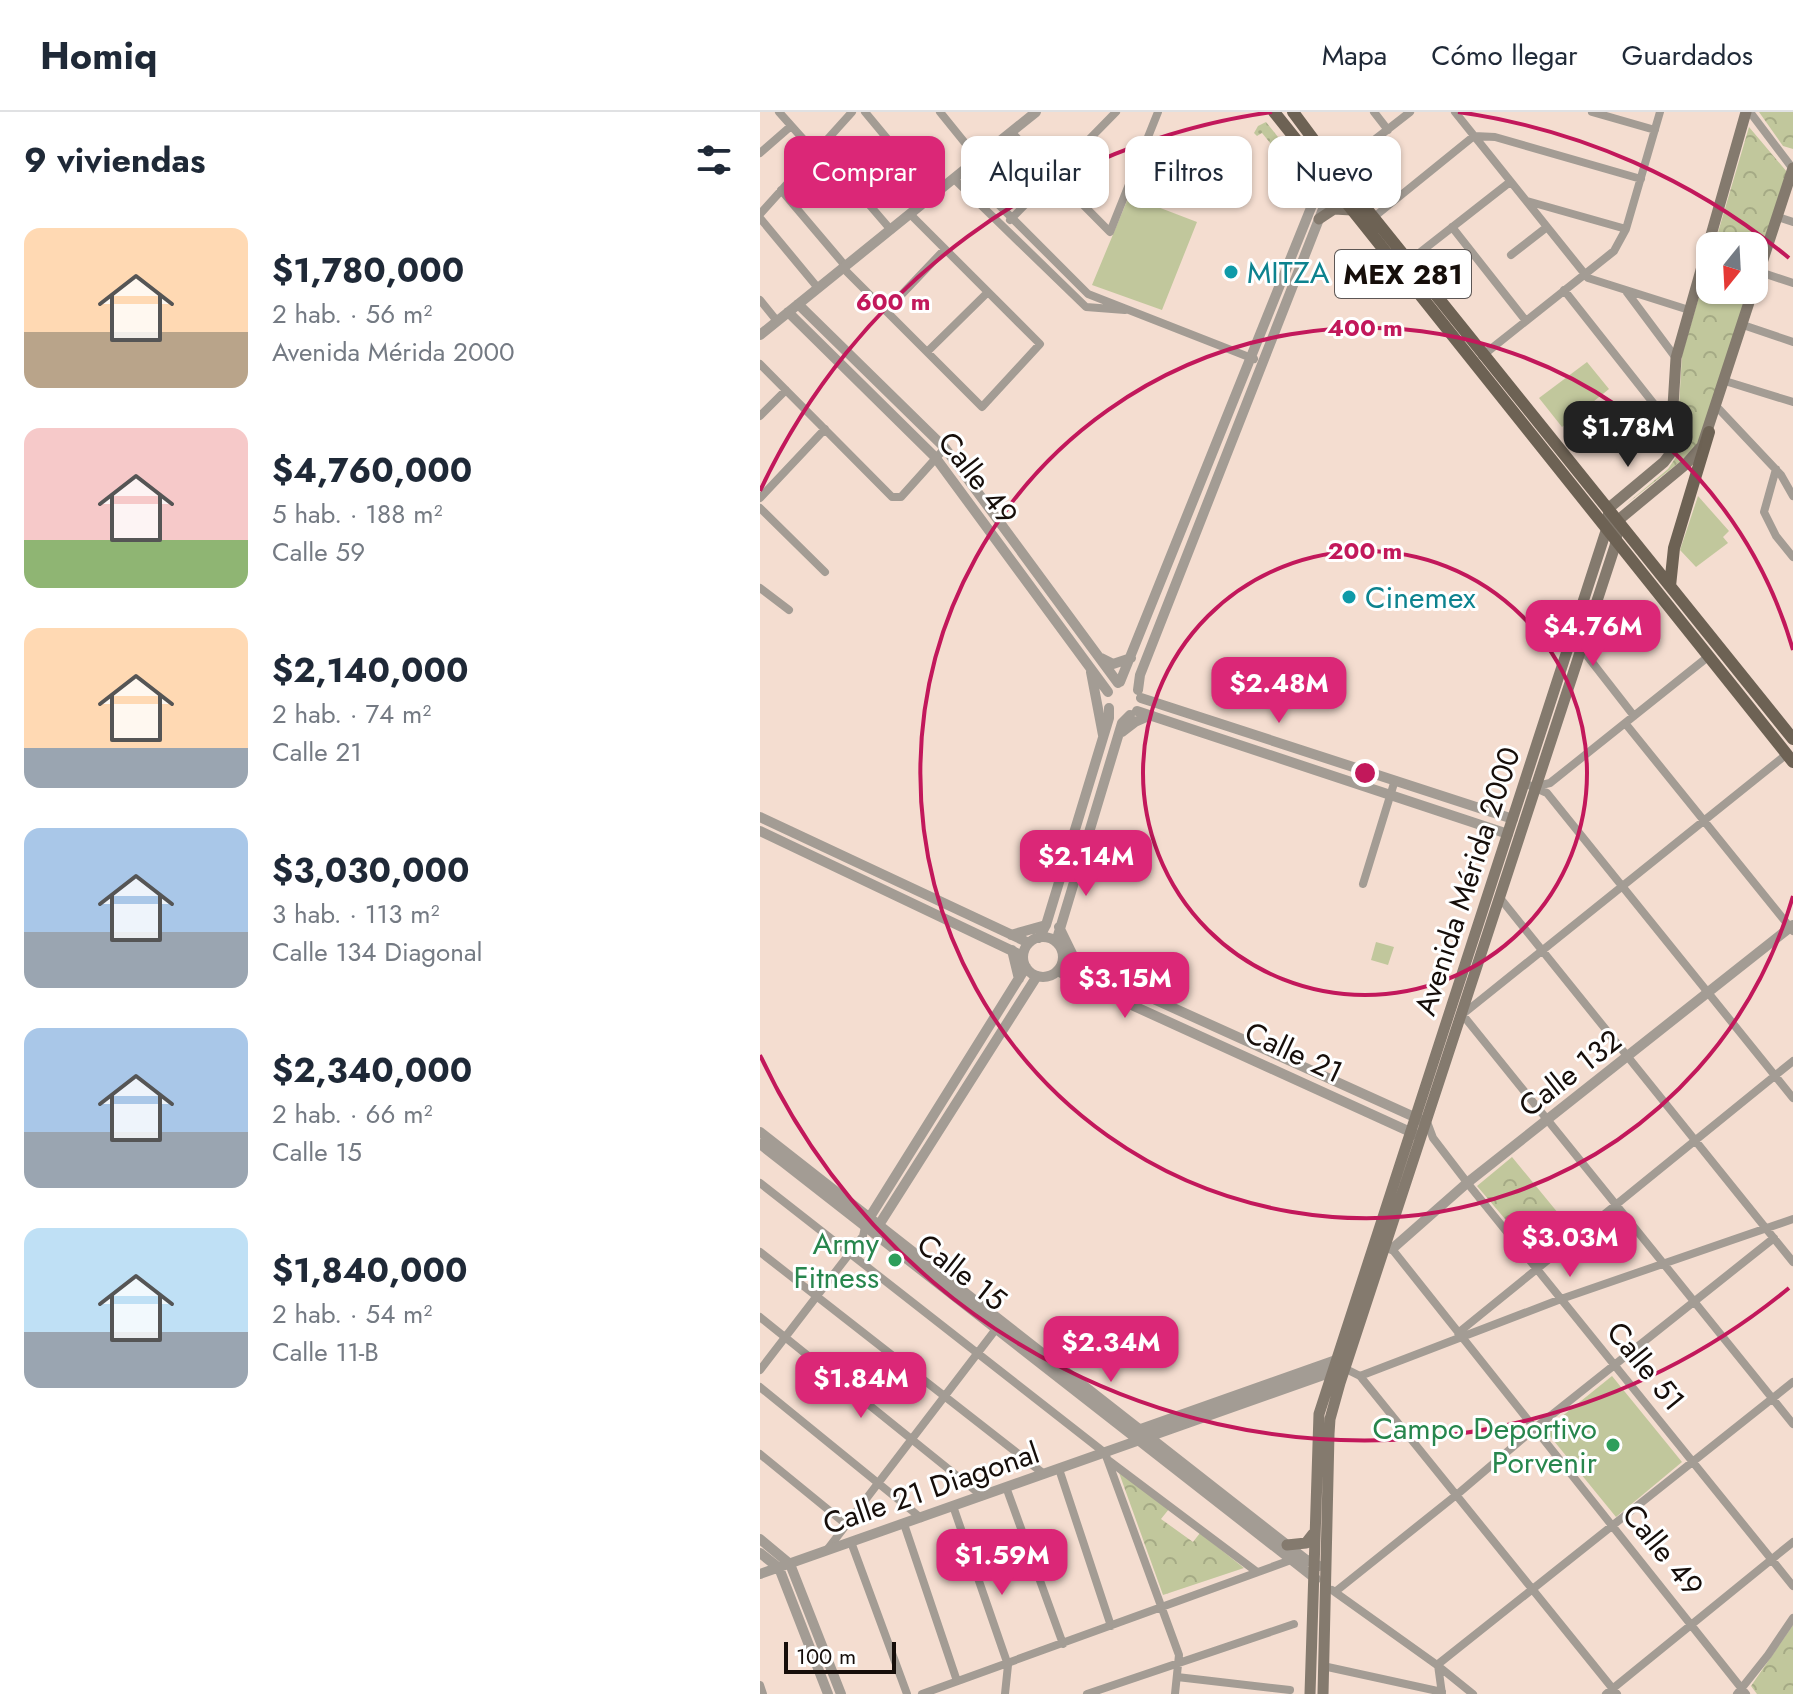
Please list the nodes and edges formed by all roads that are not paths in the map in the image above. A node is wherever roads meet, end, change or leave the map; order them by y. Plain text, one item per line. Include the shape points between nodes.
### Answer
1 (779, 112) edge
2 (852, 112) edge
3 (865, 112) edge
4 (940, 112) edge
5 (1036, 112) edge
6 (1116, 112) edge
7 (1158, 112) edge
8 (1274, 112) edge
9 (1293, 112) edge
10 (1374, 112) edge
11 (1410, 112) edge
12 (1455, 112) edge
13 (1592, 112) edge
14 (1660, 112) edge
15 (1748, 112) edge
16 (791, 126) junction
17 (1388, 130) junction
18 (1655, 130) junction
19 (1011, 132) junction
20 (800, 136) edge
21 (831, 136) edge
22 (885, 136) edge
23 (1006, 136) edge
24 (1015, 136) edge
25 (1092, 136) edge
26 (1297, 136) edge
27 (1309, 136) edge
28 (1380, 136) edge
29 (1474, 136) junction
30 (961, 138) edge
31 (760, 153) edge
32 (1793, 169) edge
33 (961, 173) edge
34 (954, 179) junction
35 (1641, 179) junction
36 (1510, 182) junction
37 (945, 186) edge
38 (784, 187) edge
39 (781, 190) junction
40 (1526, 201) junction
41 (872, 208) edge
42 (918, 208) edge
43 (1002, 208) edge
44 (1022, 208) edge
45 (1086, 208) edge
46 (1317, 208) edge
47 (1322, 208) edge
48 (1366, 208) edge
49 (1352, 210) joint
50 (910, 214) junction
51 (760, 216) edge
52 (1374, 217) junction
53 (1778, 217) junction
54 (1012, 218) junction
55 (1319, 219) junction
56 (1793, 222) edge
57 (1003, 227) junction
58 (1452, 227) junction
59 (1547, 227) junction
60 (1626, 229) junction
61 (891, 230) junction
62 (1768, 248) edge
63 (945, 249) junction
64 (1511, 255) dead end
65 (1409, 261) junction
66 (844, 267) junction
67 (1584, 274) junction
68 (1768, 275) edge
69 (1793, 283) edge
70 (818, 288) junction
71 (1564, 290) junction
72 (1626, 290) junction
73 (988, 292) junction
74 (760, 300) edge
75 (798, 304) junction
76 (1750, 304) edge
77 (1689, 310) junction
78 (886, 311) junction
79 (1134, 311) junction
80 (788, 312) junction
81 (777, 321) junction
82 (1526, 321) junction
83 (1743, 325) junction
84 (760, 335) edge
85 (1793, 342) edge
86 (927, 352) junction
87 (1251, 357) junction
88 (1479, 358) junction
89 (1676, 358) junction
90 (1262, 362) junction
91 (760, 364) edge
92 (866, 371) junction
93 (857, 380) junction
94 (1725, 381) junction
95 (786, 390) junction
96 (1793, 402) edge
97 (1717, 407) junction
98 (760, 416) edge
99 (1673, 416) junction
100 (825, 429) junction
101 (1709, 432) junction
102 (945, 448) junction
103 (935, 457) junction
104 (1778, 472) junction
105 (1793, 479) edge
106 (1793, 496) edge
107 (760, 498) edge
108 (760, 508) edge
109 (1609, 508) junction
110 (1619, 521) junction
111 (1184, 525) junction
112 (1607, 528) junction
113 (1197, 530) junction
114 (1616, 540) junction
115 (1793, 557) edge
116 (1027, 561) junction
117 (1016, 567) junction
118 (825, 572) dead end
119 (1670, 586) junction
120 (760, 588) edge
121 (789, 610) dead end
122 (1581, 648) junction
123 (1709, 656) junction
124 (1099, 657) junction
125 (1131, 658) junction
126 (1089, 666) junction
127 (1140, 675) junction
128 (1119, 683) junction
129 (1108, 692) junction
130 (1140, 694) junction
131 (1152, 701) junction
132 (1109, 708) junction
133 (1134, 713) junction
134 (1151, 715) junction
135 (1634, 716) junction
136 (1625, 723) junction
137 (1118, 736) junction
138 (1103, 737) junction
139 (1793, 739) edge
140 (1790, 758) edge
141 (1395, 780) junction
142 (1531, 784) junction
143 (1390, 795) junction
144 (760, 817) edge
145 (1513, 819) junction
146 (1704, 822) junction
147 (1077, 824) junction
148 (1090, 828) junction
149 (760, 831) edge
150 (1508, 834) junction
151 (885, 874) junction
152 (1363, 884) dead end
153 (878, 886) junction
154 (1623, 887) junction
155 (1500, 898) junction
156 (1046, 925) junction
157 (1059, 927) junction
158 (1792, 928) edge
159 (1011, 935) junction
160 (1034, 940) junction
161 (1056, 942) junction
162 (1012, 950) junction
163 (1542, 950) junction
164 (1063, 958) junction
165 (1025, 962) junction
166 (1077, 964) junction
167 (1063, 974) junction
168 (1037, 976) junction
169 (1019, 979) junction
170 (1030, 988) junction
171 (1708, 993) junction
172 (1456, 1013) junction
173 (1237, 1037) junction
174 (1231, 1049) junction
175 (1628, 1057) junction
176 (1793, 1061) edge
177 (1775, 1075) junction
178 (947, 1094) junction
179 (1793, 1098) edge
180 (958, 1102) junction
181 (1414, 1117) junction
182 (1427, 1122) junction
183 (1547, 1122) junction
184 (760, 1132) edge
185 (1410, 1132) junction
186 (1427, 1137) junction
187 (1695, 1140) junction
188 (760, 1144) edge
189 (760, 1183) edge
190 (1467, 1183) junction
191 (1615, 1205) junction
192 (1793, 1219) edge
193 (870, 1227) junction
194 (1766, 1227) junction
195 (1774, 1238) junction
196 (1384, 1246) junction
197 (760, 1252) edge
198 (850, 1252) junction
199 (1793, 1262) edge
200 (1662, 1263) junction
201 (1536, 1268) junction
202 (817, 1296) junction
203 (1561, 1299) junction
204 (1694, 1303) junction
205 (760, 1317) edge
206 (996, 1329) junction
207 (1459, 1335) junction
208 (786, 1337) junction
209 (977, 1355) junction
210 (1615, 1366) junction
211 (1337, 1367) junction
212 (760, 1370) edge
213 (1360, 1376) junction
214 (1793, 1382) edge
215 (760, 1387) edge
216 (944, 1398) junction
217 (1772, 1399) junction
218 (1793, 1424) edge
219 (1534, 1429) junction
220 (1141, 1435) junction
221 (911, 1440) junction
222 (760, 1454) edge
223 (1106, 1456) junction
224 (1693, 1463) junction
225 (1059, 1469) junction
226 (1044, 1474) junction
227 (878, 1484) junction
228 (1006, 1487) junction
229 (1456, 1495) junction
230 (982, 1496) junction
231 (953, 1506) junction
232 (921, 1518) junction
233 (904, 1524) junction
234 (847, 1525) junction
235 (1613, 1527) junction
236 (1314, 1534) junction
237 (760, 1539) edge
238 (851, 1542) junction
239 (1793, 1542) edge
240 (1287, 1545) junction
241 (827, 1551) junction
242 (760, 1553) edge
243 (1771, 1559) junction
244 (1291, 1560) junction
245 (784, 1566) junction
246 (1317, 1569) junction
247 (1257, 1572) junction
248 (760, 1574) edge
249 (1793, 1586) edge
250 (1329, 1588) junction
251 (1533, 1591) junction
252 (1162, 1607) junction
253 (1793, 1618) edge
254 (1294, 1624) dead end
255 (1693, 1625) junction
256 (1111, 1626) junction
257 (1063, 1644) junction
258 (1178, 1662) junction
259 (1008, 1665) junction
260 (1437, 1665) junction
261 (1323, 1666) junction
262 (1177, 1677) junction
263 (957, 1681) junction
264 (760, 1685) edge
265 (1290, 1690) dead end
266 (1612, 1692) edge
267 (1742, 1692) edge
268 (1442, 1693) edge
269 (763, 1694) edge
270 (828, 1694) edge
271 (841, 1694) edge
272 (907, 1694) edge
273 (922, 1694) edge
274 (1005, 1694) edge
275 (1087, 1694) edge
276 (1175, 1694) edge
277 (1310, 1694) edge
278 (1323, 1694) edge
279 (1473, 1694) edge

1 - 16 street
2 - 21 street
3 - 22 street
4 - 30 street
5 - 19 street
6 - 25 street
7 - 45 street via 1110,232
8 - 26 main road, MEX 281
9 - 27 main road, MEX 281
10 - 17 street
11 - 17 street
12 - 29 street
13 - 18 street
14 - 18 street
15 - 32 street
15 - 77 main road
16 - 20 street
16 - 31 street
17 - 28 street
18 - 35 street
19 - 23 street
19 - 24 street
29 - 35 street via 1495,137
29 - 36 street
29 - 52 street
32 - 53 main road
33 - 34 street
34 - 37 street
34 - 57 street
35 - 60 street
36 - 40 street
36 - 58 street
38 - 39 street
39 - 51 street
39 - 66 street
40 - 59 street
40 - 60 street
41 - 61 street
42 - 50 street
43 - 54 street
44 - 54 street
46 - 87 street
47 - 55 street
48 - 52 main road, MEX 281
49 - 55 main road via 1334,209
49 - 88 main road, MEX 281
50 - 61 street
50 - 63 street
51 - 70 street
52 - 65 main road, MEX 281
53 - 56 street
53 - 62 main road
54 - 57 street
54 - 79 street via 1088,294
55 - 90 street
57 - 79 street via 1086,307
58 - 65 street
58 - 82 street
59 - 64 street
59 - 67 street
60 - 67 street via 1614,251
61 - 66 street
63 - 73 street
63 - 78 street
65 - 88 main road, MEX 281
66 - 70 street
66 - 78 street
67 - 71 street
67 - 72 street
68 - 69 street
70 - 75 street
71 - 82 street
71 - 99 street via 1658,409
72 - 77 street
72 - 89 street
73 - 86 street
73 - 86 street via 1040,344 982,407
74 - 81 street
75 - 80 street
75 - 92 street, Calle 49
76 - 83 main road
77 - 89 main road
78 - 86 street
79 - 87 street
80 - 81 street
80 - 93 street, Calle 49
81 - 84 street
82 - 88 street
83 - 85 street
83 - 94 main road
87 - 90 street
87 - 111 street
88 - 109 main road, MEX 281
88 - 112 main road, MEX 281
89 - 99 main road
90 - 113 street
91 - 95 street
92 - 93 street
92 - 102 street, Calle 49
93 - 103 street, Calle 49
94 - 96 street
94 - 97 main road
95 - 98 street
95 - 100 street
97 - 101 main road
97 - 104 street
99 - 109 main road via 1670,454
100 - 103 street via 892,497 901,497
100 - 107 street
101 - 110 main road via 1695,455
101 - 119 main road via 1674,548
102 - 103 street
102 - 116 street, Calle 49
103 - 117 street, Calle 49
104 - 105 street
104 - 106 street
104 - 115 street via 1764,512
108 - 118 street
109 - 110 main road, MEX 281
109 - 112 main road, Avenida Mérida 2000
110 - 114 main road, Avenida Mérida 2000
110 - 119 main road, MEX 281
111 - 113 street
111 - 125 street
112 - 114 main road, MEX 281
112 - 142 main road, Avenida Mérida 2000
113 - 127 street
114 - 122 main road, Avenida Mérida 2000
114 - 123 main road, MEX 281
116 - 117 street
116 - 124 street, Calle 49
117 - 126 street, Calle 49
119 - 139 main road, MEX 281
120 - 121 street
122 - 135 street
122 - 142 main road, Avenida Mérida 2000
123 - 135 street
123 - 140 main road, MEX 281
124 - 125 street via 1113,664
124 - 128 street, Calle 49
125 - 128 street
126 - 129 street, Calle 49
126 - 138 street
127 - 130 street
127 - 131 street
128 - 129 street
128 - 130 street via 1130,683
129 - 132 street
130 - 131 street
130 - 133 street
131 - 141 street
132 - 133 street via 1121,716
132 - 138 street
133 - 134 street
133 - 137 street via 1122,723
134 - 137 street
134 - 143 street
135 - 136 street
136 - 142 street via 1550,783
136 - 146 street
137 - 148 street
138 - 147 street
140 - 146 street
141 - 143 street
141 - 145 street
142 - 145 main road, Avenida Mérida 2000
142 - 154 street via 1547,793
142 - 155 main road, Avenida Mérida 2000
143 - 150 street
143 - 152 street
144 - 151 street
145 - 150 main road, Avenida Mérida 2000
146 - 154 street
146 - 158 street
147 - 148 street
147 - 156 street
148 - 157 street
149 - 153 street
150 - 172 main road, Avenida Mérida 2000
151 - 153 street
151 - 159 street
153 - 162 street
154 - 163 street
154 - 171 street
155 - 163 street
155 - 172 main road, Avenida Mérida 2000
156 - 159 street
156 - 160 street
157 - 161 street
157 - 166 street
158 - 171 street, Calle 132
159 - 160 street
160 - 161 street
160 - 165 street
161 - 164 street
162 - 165 street
162 - 169 street
163 - 172 street
163 - 175 street
164 - 166 street, Calle 21
164 - 167 street
165 - 168 street
165 - 169 street
166 - 173 street, Calle 21
167 - 168 street
167 - 170 street
167 - 174 street, Calle 21
168 - 170 street
169 - 178 street
170 - 180 street
171 - 175 street, Calle 132
171 - 177 street
172 - 181 main road, Avenida Mérida 2000
172 - 182 main road, Avenida Mérida 2000
172 - 183 street
173 - 174 street
173 - 181 street, Calle 21
174 - 185 street, Calle 21
175 - 183 street, Calle 132
175 - 187 street
176 - 177 street
177 - 179 street
177 - 187 street
178 - 180 street
178 - 193 street
180 - 193 street
181 - 182 street, Calle 21
181 - 185 main road, Avenida Mérida 2000
182 - 186 main road, Avenida Mérida 2000
183 - 190 street, Calle 132
183 - 191 street
184 - 193 street, Calle 15
185 - 186 street, Calle 21
185 - 196 main road, Avenida Mérida 2000
186 - 190 street, Calle 51
186 - 196 main road, Avenida Mérida 2000
187 - 191 street
187 - 194 street
188 - 193 street, Calle 15
189 - 198 street
190 - 196 street, Calle 132
190 - 201 street, Calle 51
191 - 200 street
191 - 201 street
192 - 194 street
193 - 198 street
193 - 206 street, Calle 15
193 - 220 street, Calle 15
194 - 195 street
194 - 200 street
195 - 199 street
195 - 204 street
196 - 207 street, Calle 49
196 - 211 main road, Avenida Mérida 2000
197 - 202 street
198 - 202 street
198 - 209 street
200 - 203 street
200 - 204 street
201 - 203 street, Calle 51
201 - 207 street
202 - 208 street
202 - 216 street
203 - 207 street
203 - 210 street, Calle 51
204 - 210 street
204 - 217 street
205 - 208 street
206 - 209 street
206 - 220 street, Calle 15
207 - 213 street
207 - 219 street, Calle 49
208 - 212 street
208 - 221 street
209 - 216 street
209 - 223 street
210 - 219 street
210 - 224 street, Calle 51
211 - 213 street
211 - 220 street, Calle 21 Diagonal
211 - 236 main road, Avenida Mérida 2000 via 1319,1414
211 - 246 main road, Avenida Mérida 2000
213 - 229 street
214 - 217 street
215 - 227 street
216 - 221 street
216 - 226 street
217 - 218 street
217 - 224 street
219 - 229 street
219 - 235 street, Calle 49
220 - 223 street, Calle 21 Diagonal
220 - 240 street, Calle 15
220 - 244 street, Calle 15
221 - 227 street
221 - 230 street
222 - 234 street
223 - 225 street, Calle 21 Diagonal
223 - 247 street
223 - 252 street
224 - 235 street
224 - 243 street, Calle 51
225 - 226 street, Calle 21 Diagonal
225 - 256 street
226 - 228 street, Calle 21 Diagonal
227 - 232 street
227 - 234 street
228 - 230 street, Calle 21 Diagonal
228 - 257 street
229 - 250 street
229 - 251 street
230 - 231 street, Calle 21 Diagonal
231 - 232 street, Calle 21 Diagonal
231 - 259 street
232 - 233 street, Calle 21 Diagonal
233 - 238 street, Calle 21 Diagonal
233 - 263 street
234 - 241 street
235 - 251 street
235 - 255 street, Calle 49
236 - 240 main road via 1306,1543
236 - 246 main road, Avenida Mérida 2000
237 - 245 street
238 - 241 street, Calle 21 Diagonal
238 - 272 street
239 - 243 street
240 - 246 street, Calle 15
241 - 245 street, Calle 21 Diagonal
242 - 245 street
243 - 249 street, Calle 51
243 - 255 street
244 - 246 street, Calle 15
244 - 247 street
245 - 248 street, Calle 21 Diagonal
245 - 270 street
245 - 271 street
246 - 250 main road, Avenida Mérida 2000
246 - 277 main road, Avenida Mérida 2000
247 - 252 street
250 - 260 street
250 - 261 main road, Avenida Mérida 2000
251 - 260 street
251 - 266 street
252 - 256 street
252 - 258 street
253 - 267 street
254 - 258 street
255 - 266 street
255 - 267 street, Calle 49
256 - 257 street
257 - 259 street
258 - 262 street
258 - 275 street
259 - 263 street
259 - 274 street
260 - 268 street
260 - 279 street
261 - 268 street
261 - 278 main road, Avenida Mérida 2000
262 - 265 street
262 - 276 street
263 - 273 street
264 - 269 street

